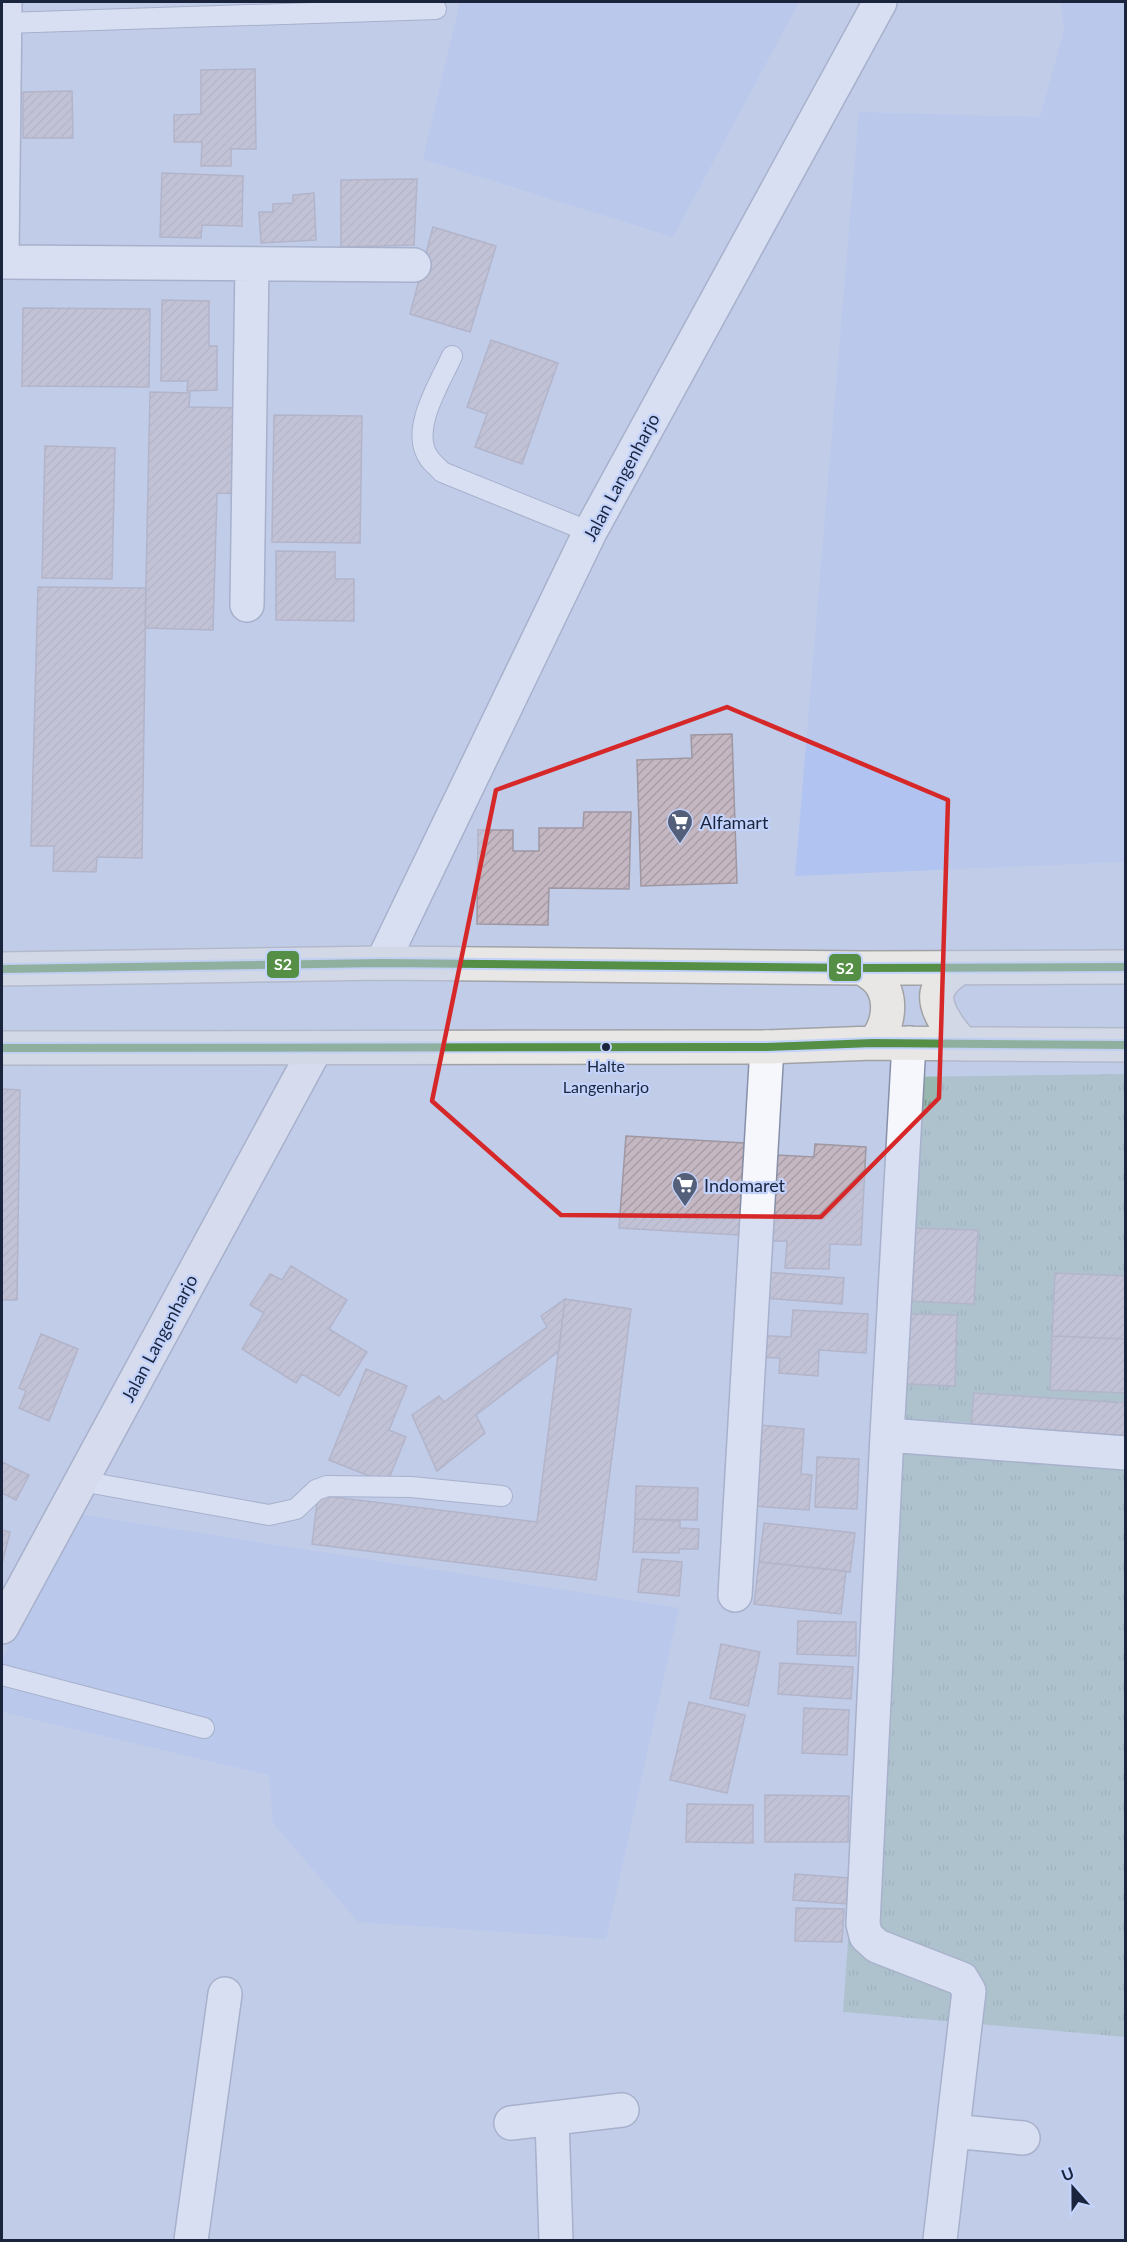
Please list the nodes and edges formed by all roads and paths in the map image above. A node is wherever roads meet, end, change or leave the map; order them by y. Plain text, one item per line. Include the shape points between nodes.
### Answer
1 (880, 2) edge
2 (436, 9) dead end
3 (4, 16) edge
4 (2, 254) edge
5 (2, 262) edge
6 (252, 264) junction
7 (414, 265) dead end
8 (452, 356) dead end
9 (590, 532) junction
10 (247, 605) dead end
11 (382, 963) junction
12 (1125, 967) edge
13 (862, 968) junction
14 (959, 968) junction
15 (2, 969) edge
16 (873, 1043) junction
17 (909, 1043) junction
18 (963, 1044) junction
19 (1125, 1045) edge
20 (766, 1047) junction
21 (2, 1048) edge
22 (316, 1048) junction
23 (887, 1435) junction
24 (1125, 1453) edge
25 (81, 1481) junction
26 (502, 1496) dead end
27 (735, 1594) dead end
28 (2, 1627) edge
29 (2, 1675) edge
30 (204, 1728) dead end
31 (225, 1994) dead end
32 (622, 2110) dead end
33 (552, 2119) junction
34 (511, 2123) dead end
35 (953, 2131) junction
36 (1023, 2138) dead end
37 (191, 2241) edge
38 (556, 2241) edge
39 (940, 2241) edge

1 - 9 street, Jalan Langenharjo
2 - 3 lane
3 - 4 street
5 - 6 street
6 - 7 street
6 - 10 street
8 - 9 lane via 422,423 428,458 442,472
9 - 11 street, Jalan Langenharjo
11 - 13 main road
11 - 15 main road
12 - 14 main road
13 - 14 main road
13 - 16 main road via 883,987 886,1002 887,1022
14 - 18 main road via 945,978 938,998 946,1021
16 - 17 main road
16 - 20 main road
17 - 18 main road
17 - 23 street
18 - 19 main road
20 - 22 main road
20 - 27 street
21 - 22 main road
22 - 25 main road, Jalan Langenharjo
23 - 24 street
23 - 35 street via 863,1924 866,1936 877,1946 962,1979 969,1991
25 - 26 lane via 269,1515 296,1509 316,1490 327,1486 411,1487
25 - 28 main road, Jalan Langenharjo
29 - 30 lane
31 - 37 street
32 - 33 street
33 - 34 street
33 - 38 street
35 - 36 street
35 - 39 street

